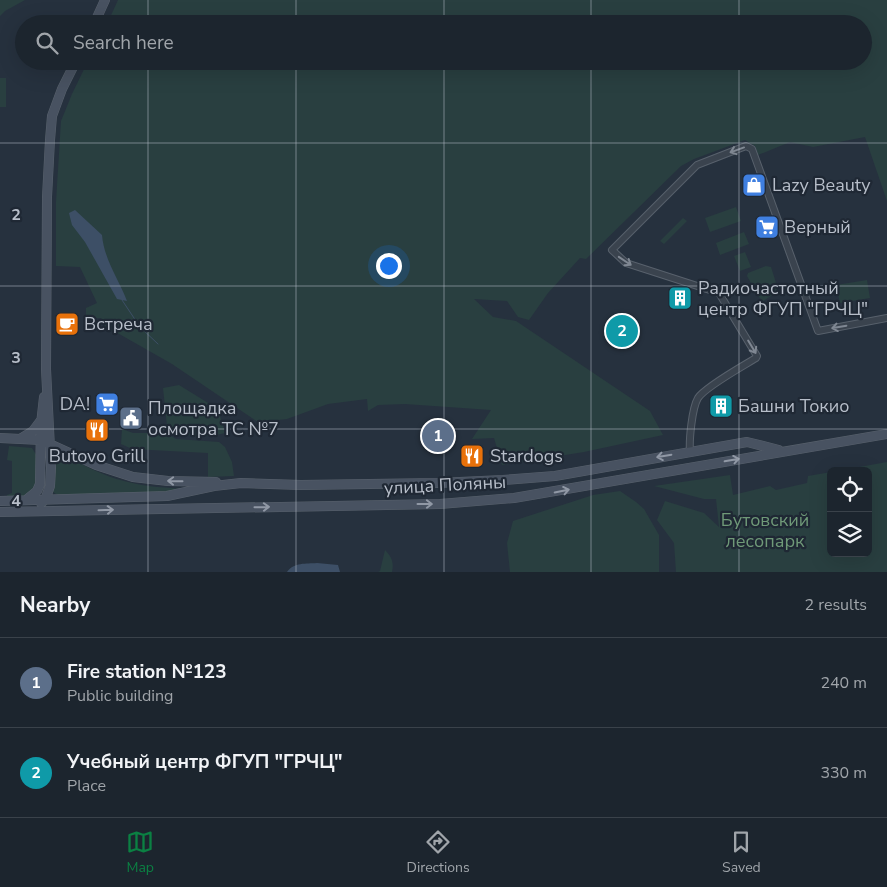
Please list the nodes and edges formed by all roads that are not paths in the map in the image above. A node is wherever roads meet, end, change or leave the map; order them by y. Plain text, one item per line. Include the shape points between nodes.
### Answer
1 (105, 0) edge
2 (98, 15) edge
3 (72, 70) edge
4 (887, 318) edge
5 (47, 382) junction
6 (42, 419) junction
7 (887, 434) edge
8 (0, 438) edge
9 (20, 439) junction
10 (41, 440) junction
11 (50, 444) junction
12 (781, 451) junction
13 (690, 452) junction
14 (41, 455) junction
15 (241, 483) junction
16 (40, 484) junction
17 (50, 486) junction
18 (25, 500) junction
19 (45, 500) junction
20 (60, 500) junction
21 (0, 501) edge
22 (25, 511) junction
23 (0, 512) edge
24 (57, 512) junction

1 - 2 main road
3 - 5 main road via 52,116 50,140
4 -> 13 street via 818,332 752,149 746,146 697,165 612,250 626,263 719,293 757,356 698,399 691,427
5 - 6 main road
5 - 11 main road
6 - 9 main road via 33,431
6 - 10 main road
7 - 12 main road, улица Поляны
8 - 9 main road
9 - 10 main road
9 - 14 main road via 36,444
10 - 11 main road
10 - 14 main road
11 - 14 main road
15 -> 11 main road via 168,482 133,477 96,465
11 - 17 main road
12 - 13 main road, улица Поляны via 747,442
24 -> 12 main road, улица Поляны via 440,504 514,498
13 -> 15 main road, улица Поляны via 555,476 503,480 438,484
14 - 16 main road
15 - 20 main road, улица Поляны via 166,496
16 - 18 main road via 38,491
16 - 19 main road
17 - 19 main road
17 - 20 main road via 53,495
18 - 19 main road, улица Поляны
18 - 21 main road, улица Поляны
19 - 20 main road, улица Поляны
19 - 22 main road
19 - 24 main road
22 - 23 main road, улица Поляны
22 - 24 main road, улица Поляны

